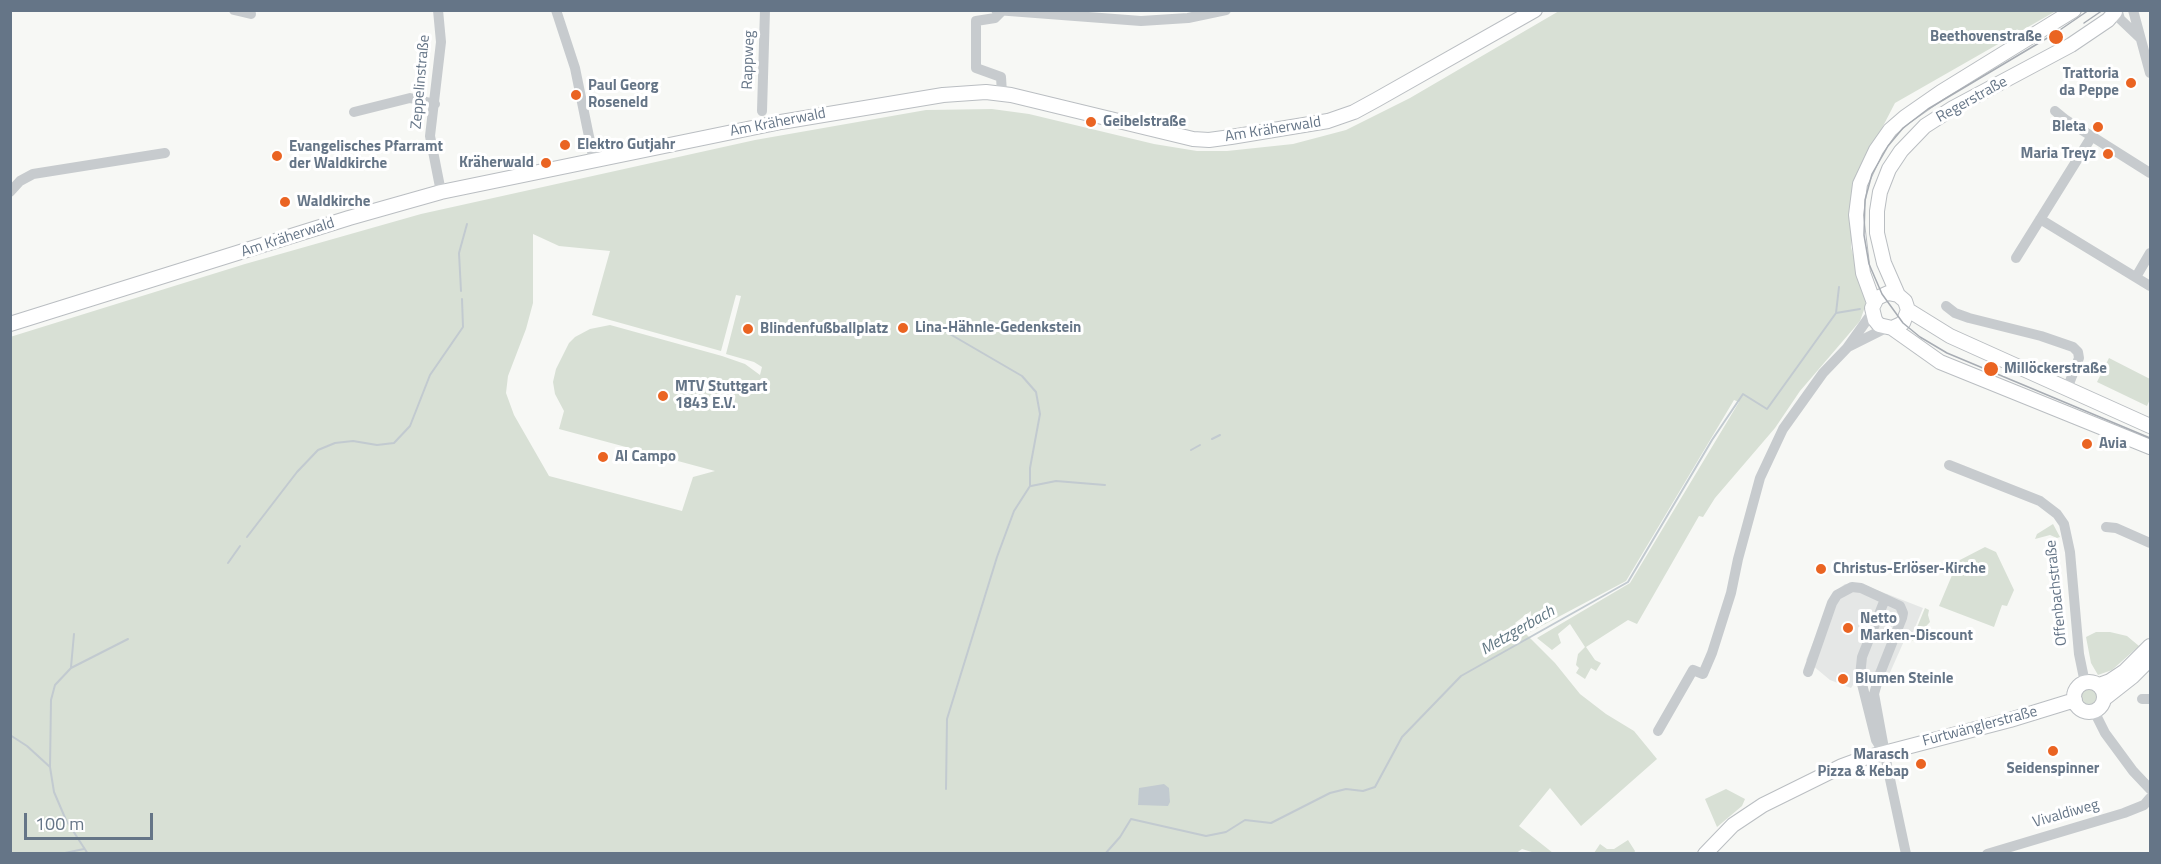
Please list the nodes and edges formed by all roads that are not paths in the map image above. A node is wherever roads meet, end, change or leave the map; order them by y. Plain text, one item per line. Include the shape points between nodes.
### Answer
1 (234, 10) edge
2 (438, 10) edge
3 (556, 10) edge
4 (765, 10) edge
5 (996, 10) edge
6 (1226, 10) edge
7 (1535, 10) edge
8 (2074, 10) edge
9 (2133, 10) edge
10 (1002, 11) edge
11 (1061, 13) edge
12 (2116, 14) edge
13 (251, 15) dead end
14 (2140, 38) junction
15 (2151, 73) edge
16 (1002, 93) junction
17 (435, 104) junction
18 (762, 111) dead end
19 (2055, 111) dead end
20 (354, 112) dead end
21 (2092, 136) junction
22 (165, 153) dead end
23 (594, 161) junction
24 (2151, 173) edge
25 (10, 192) edge
26 (441, 192) junction
27 (2040, 219) junction
28 (2151, 253) edge
29 (2016, 258) dead end
30 (2136, 277) junction
31 (2151, 286) edge
32 (1898, 295) junction
33 (1946, 306) dead end
34 (1873, 308) junction
35 (1908, 310) junction
36 (10, 324) edge
37 (1889, 328) junction
38 (1847, 348) junction
39 (2067, 389) junction
40 (2151, 426) edge
41 (2151, 447) edge
42 (1949, 465) dead end
43 (2106, 527) dead end
44 (2151, 543) edge
45 (1885, 599) junction
46 (2151, 646) edge
47 (2151, 659) edge
48 (1808, 672) dead end
49 (1862, 684) junction
50 (1876, 685) junction
51 (2096, 689) junction
52 (2075, 700) junction
53 (2094, 711) junction
54 (1658, 731) dead end
55 (1885, 753) junction
56 (2151, 789) edge
57 (2151, 798) edge
58 (1705, 854) edge
59 (1714, 854) edge
60 (1906, 854) edge
61 (1987, 854) edge

1 - 13 street
2 - 17 street, Zeppelinstraße via 441,42
3 - 23 street via 575,68
4 - 18 street, Rappweg
5 - 10 street
6 - 11 street via 1188,18 1141,21
7 - 16 main road, Am Kräherwald via 1342,117 1242,136 1193,139
8 - 34 main road, Regerstraße via 1905,117 1876,150 1860,184 1856,215 1863,273
9 - 14 street
10 - 11 street
10 - 16 street via 995,18 976,21 976,68 1001,77
12 - 14 street
12 - 32 main road, Regerstraße via 2071,45 1953,108 1925,126 1901,151 1889,169 1876,211 1884,263
14 - 15 street
16 - 23 main road, Am Kräherwald via 967,92 869,106
17 - 20 street via 410,98
17 - 26 street, Zeppelinstraße via 430,136
19 - 21 street
21 - 24 street
21 - 27 street
22 - 25 street via 33,174
23 - 26 main road, Am Kräherwald
26 - 36 main road, Am Kräherwald
27 - 29 street
27 - 30 street
28 - 30 street
30 - 31 street
32 - 34 main road via 1882,294
32 - 35 main road, Regerstraße
33 - 39 street via 1969,318 2073,347 2079,358
34 - 37 main road, Regerstraße via 1875,320
34 - 38 street
35 - 37 main road via 1903,323
35 - 39 main road, Regerstraße via 1950,336
37 - 38 street
37 - 41 main road, Regerstraße via 1953,368
38 - 54 street via 1822,373 1783,429 1760,478 1712,653 1703,674 1693,670
39 - 40 main road, Regerstraße
42 - 51 street, Offenbachstraße via 2040,501 2064,524 2079,654
43 - 44 street
45 - 48 street via 1852,587 1837,595
45 - 49 street via 1862,657
45 - 50 street via 1900,606 1903,613
46 - 51 main road via 2125,672
47 - 51 main road via 2138,672
49 - 50 street
49 - 55 street via 1876,740
50 - 55 street via 1875,704
51 - 52 main road via 2077,688
51 - 53 main road via 2101,706
52 - 53 main road via 2085,711
52 - 55 main road, Furtwänglerstraße
53 - 56 street via 2112,743
55 - 58 main road, Furtwänglerstraße via 1842,766 1763,805 1733,825
55 - 59 main road, Furtwänglerstraße via 1767,810 1738,830
55 - 60 street
57 - 61 street, Vivaldiweg via 2124,813

